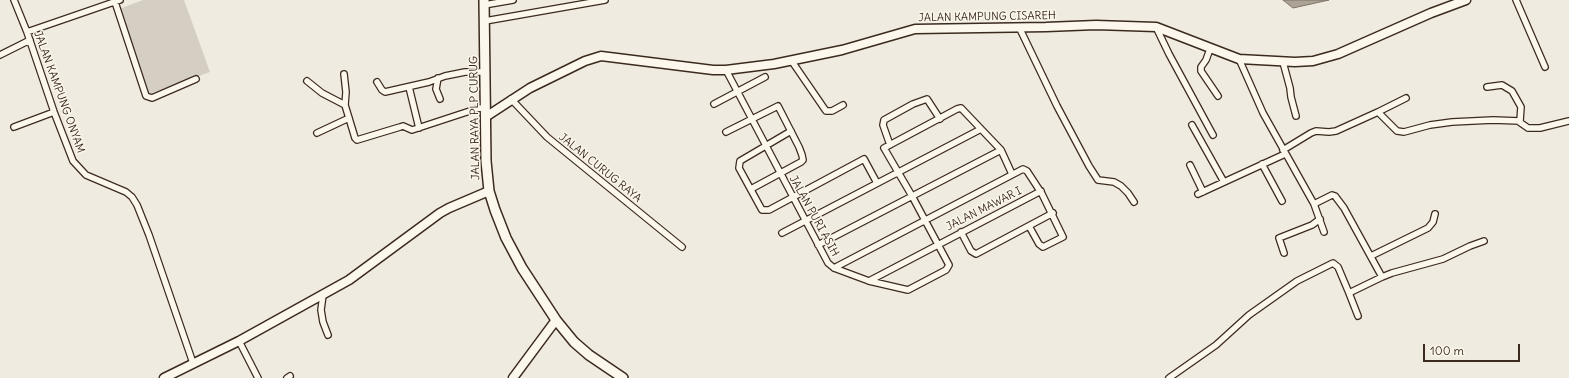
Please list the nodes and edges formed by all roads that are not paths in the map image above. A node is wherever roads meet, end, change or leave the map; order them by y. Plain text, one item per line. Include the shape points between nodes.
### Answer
1 (14, 0) edge
2 (513, 0) edge
3 (606, 0) edge
4 (1466, 0) edge
5 (1516, 0) edge
6 (117, 1) edge
7 (484, 2) edge
8 (1445, 4) edge
9 (485, 21) junction
10 (1019, 27) junction
11 (1156, 27) junction
12 (27, 32) junction
13 (30, 40) junction
14 (1210, 49) junction
15 (0, 55) edge
16 (1239, 59) junction
17 (791, 60) junction
18 (1283, 62) junction
19 (1545, 67) dead end
20 (726, 70) junction
21 (485, 72) junction
22 (344, 74) dead end
23 (765, 77) dead end
24 (438, 78) junction
25 (196, 79) dead end
26 (307, 81) dead end
27 (377, 82) dead end
28 (409, 87) junction
29 (1488, 87) dead end
30 (737, 92) junction
31 (1218, 96) dead end
32 (1406, 98) dead end
33 (440, 99) dead end
34 (512, 99) junction
35 (714, 104) dead end
36 (345, 105) junction
37 (843, 105) dead end
38 (54, 112) junction
39 (1378, 112) junction
40 (486, 113) junction
41 (1296, 116) dead end
42 (349, 118) junction
43 (752, 118) junction
44 (940, 119) junction
45 (1518, 121) junction
46 (1567, 122) edge
47 (1192, 125) dead end
48 (14, 127) dead end
49 (419, 128) junction
50 (981, 129) junction
51 (791, 131) junction
52 (726, 132) dead end
53 (316, 133) dead end
54 (1213, 135) dead end
55 (890, 145) junction
56 (765, 146) junction
57 (1001, 150) junction
58 (1284, 152) junction
59 (1190, 164) dead end
60 (1262, 164) junction
61 (898, 172) junction
62 (779, 173) junction
63 (1012, 174) junction
64 (1224, 182) junction
65 (877, 183) junction
66 (751, 189) junction
67 (489, 191) junction
68 (1041, 191) junction
69 (912, 196) junction
70 (792, 197) junction
71 (1282, 201) dead end
72 (1134, 202) dead end
73 (1314, 204) junction
74 (1053, 213) junction
75 (1435, 214) dead end
76 (1320, 219) junction
77 (924, 220) junction
78 (805, 221) junction
79 (1029, 226) junction
80 (961, 232) junction
81 (1324, 232) dead end
82 (782, 233) dead end
83 (1484, 241) dead end
84 (937, 244) junction
85 (818, 245) junction
86 (682, 247) dead end
87 (1284, 253) dead end
88 (1371, 256) junction
89 (834, 268) junction
90 (1382, 277) junction
91 (869, 281) junction
92 (1349, 293) junction
93 (323, 295) junction
94 (1358, 316) dead end
95 (556, 320) junction
96 (328, 335) dead end
97 (239, 340) junction
98 (193, 364) junction
99 (164, 378) edge
100 (258, 378) edge
101 (513, 378) edge
102 (623, 378) edge
103 (1169, 378) edge

1 - 12 street, JALAN KAMPUNG ONYAM
2 - 7 street
3 - 9 street
4 - 8 main road, JALAN KAMPUNG CISAREH
5 - 19 street
6 - 12 street
6 - 25 street via 146,96 152,98
7 - 9 main road, JALAN RAYA PLP CURUG
8 - 18 main road, JALAN KAMPUNG CISAREH via 1325,58
9 - 21 main road, JALAN RAYA PLP CURUG
10 - 11 main road, JALAN KAMPUNG CISAREH
10 - 17 main road, JALAN KAMPUNG CISAREH via 915,29 842,50
10 - 72 street via 1056,106 1098,180 1114,182 1121,186
11 - 14 main road, JALAN KAMPUNG CISAREH
11 - 54 street
12 - 13 street, JALAN KAMPUNG ONYAM
13 - 15 street
13 - 38 street, JALAN KAMPUNG ONYAM
14 - 16 main road, JALAN KAMPUNG CISAREH
14 - 31 street via 1201,71
16 - 18 main road, JALAN KAMPUNG CISAREH
16 - 58 street
17 - 20 main road, JALAN KAMPUNG CISAREH
17 - 37 street via 826,111
18 - 41 street
20 - 30 street, JALAN PURI ASIH
20 - 34 main road, JALAN KAMPUNG CISAREH via 601,56 585,61
21 - 24 street via 465,72
21 - 40 main road, JALAN RAYA PLP CURUG
22 - 36 street
23 - 30 street
24 - 28 street
24 - 33 street via 436,89
26 - 36 street via 322,93
27 - 28 street via 385,92
28 - 49 street
29 - 45 street via 1502,85 1512,91 1521,107 1521,120
30 - 35 street
30 - 43 street, JALAN PURI ASIH
32 - 39 street
34 - 40 main road, JALAN KAMPUNG CISAREH
34 - 86 street, JALAN CURUG RAYA via 547,137
36 - 42 street
38 - 48 street
38 - 98 street, JALAN KAMPUNG ONYAM via 68,152 79,168 89,176 126,192 137,205
39 - 45 street via 1397,131 1404,132 1452,122
39 - 58 street via 1336,131 1310,133
40 - 49 street via 479,108
40 - 67 main road, JALAN RAYA PLP CURUG
42 - 49 street via 357,140 403,126 412,130
42 - 53 street
43 - 51 street via 778,106
43 - 52 street
43 - 56 street, JALAN PURI ASIH
44 - 50 street via 961,108
44 - 55 street
44 - 55 street via 928,99 913,104 884,120
45 - 46 street via 1528,128
47 - 64 street
50 - 57 street
50 - 61 street
51 - 56 street
51 - 62 street via 803,160
55 - 61 street, JALAN PURI ASIH via 884,148
56 - 62 street, JALAN PURI ASIH
56 - 66 street via 740,161 739,165
57 - 63 street
57 - 69 street
58 - 60 street
58 - 73 street
59 - 64 street via 1201,193
60 - 64 street
60 - 71 street
61 - 65 street
61 - 69 street, JALAN PURI ASIH
62 - 66 street
62 - 70 street, JALAN PURI ASIH
63 - 68 street via 1025,169
63 - 77 street
65 - 70 street via 864,159
65 - 78 street
66 - 70 street via 765,211
67 - 93 main road via 440,213 349,280
67 - 95 main road, JALAN RAYA PLP CURUG via 500,224 522,268
68 - 74 street
68 - 80 street, JALAN MAWAR I
69 - 77 street, JALAN PURI ASIH
69 - 85 street
70 - 78 street, JALAN PURI ASIH
73 - 76 street
73 - 88 street via 1332,195 1335,196
74 - 79 street
74 - 79 street via 1064,236 1062,239 1043,247
75 - 88 street via 1428,228
76 - 81 street
76 - 87 street via 1312,225 1279,238
77 - 84 street, JALAN PURI ASIH
77 - 89 street
78 - 82 street
78 - 85 street, JALAN PURI ASIH
79 - 80 street via 976,254 971,251
80 - 84 street, JALAN MAWAR I
83 - 90 street via 1443,259
84 - 91 street, JALAN MAWAR I
84 - 91 street, JALAN PURI ASIH via 948,267 908,290
85 - 89 street, JALAN PURI ASIH via 828,263
88 - 90 street
89 - 91 street, JALAN PURI ASIH
90 - 92 street
92 - 94 street
92 - 103 street via 1338,267 1333,263 1296,281 1249,315 1216,345
93 - 96 street via 322,316
93 - 97 main road
95 - 101 main road
95 - 102 main road, JALAN RAYA PLP CURUG via 589,355
97 - 98 main road
97 - 100 street
98 - 99 main road

